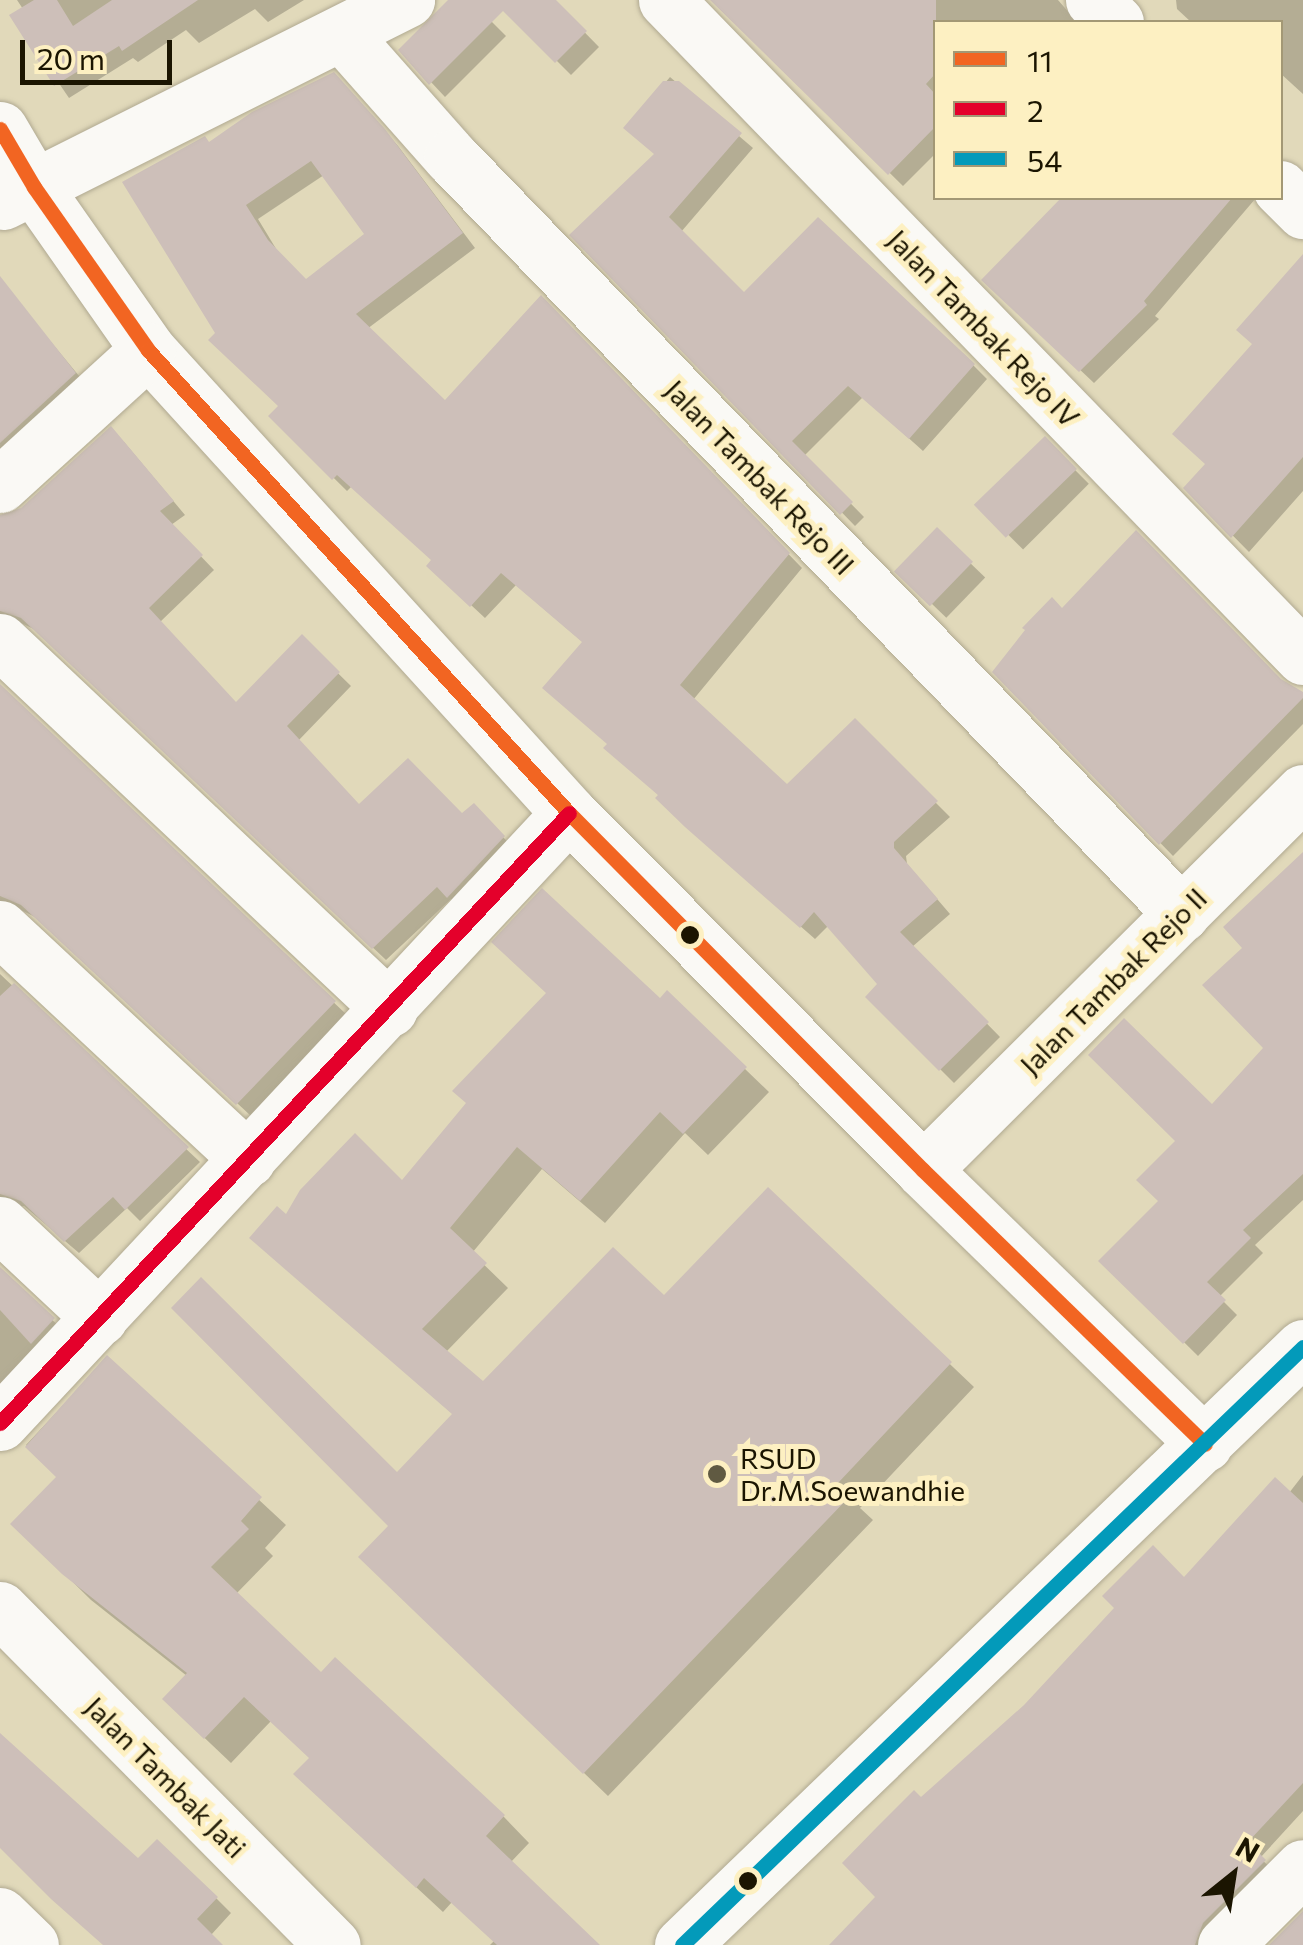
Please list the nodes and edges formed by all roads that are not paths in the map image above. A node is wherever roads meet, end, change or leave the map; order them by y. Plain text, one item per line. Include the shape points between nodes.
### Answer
1 (407, 0) edge
2 (666, 0) edge
3 (1093, 0) edge
4 (1114, 20) edge
5 (343, 36) junction
6 (0, 128) edge
7 (1283, 191) edge
8 (17, 195) edge
9 (1303, 211) edge
10 (148, 350) junction
11 (0, 485) edge
12 (0, 641) edge
13 (1303, 656) edge
14 (1303, 792) edge
15 (569, 813) junction
16 (1182, 914) junction
17 (0, 928) edge
18 (390, 1009) junction
19 (248, 1159) junction
20 (923, 1170) junction
21 (0, 1224) edge
22 (100, 1318) junction
23 (1303, 1347) edge
24 (0, 1423) edge
25 (1205, 1444) junction
26 (0, 1609) edge
27 (1294, 1894) edge
28 (0, 1914) edge
29 (30, 1945) edge
30 (332, 1945) edge
31 (682, 1945) edge
32 (1225, 1945) edge

1 - 5 street
2 - 13 street, Jalan Tambak Rejo IV
3 - 4 street
5 - 8 street
5 - 16 street, Jalan Tambak Rejo III via 451,158
6 - 8 street
7 - 9 street
8 - 10 street
10 - 11 street
10 - 15 street
12 - 18 street
14 - 16 street, Jalan Tambak Rejo II
15 - 18 street
15 - 20 street
16 - 20 street, Jalan Tambak Rejo II
17 - 19 street
18 - 19 street
19 - 22 street
20 - 25 street
21 - 22 street
22 - 24 street
23 - 25 street
25 - 31 street
26 - 30 street, Jalan Tambak Jati
27 - 32 street
28 - 29 street

